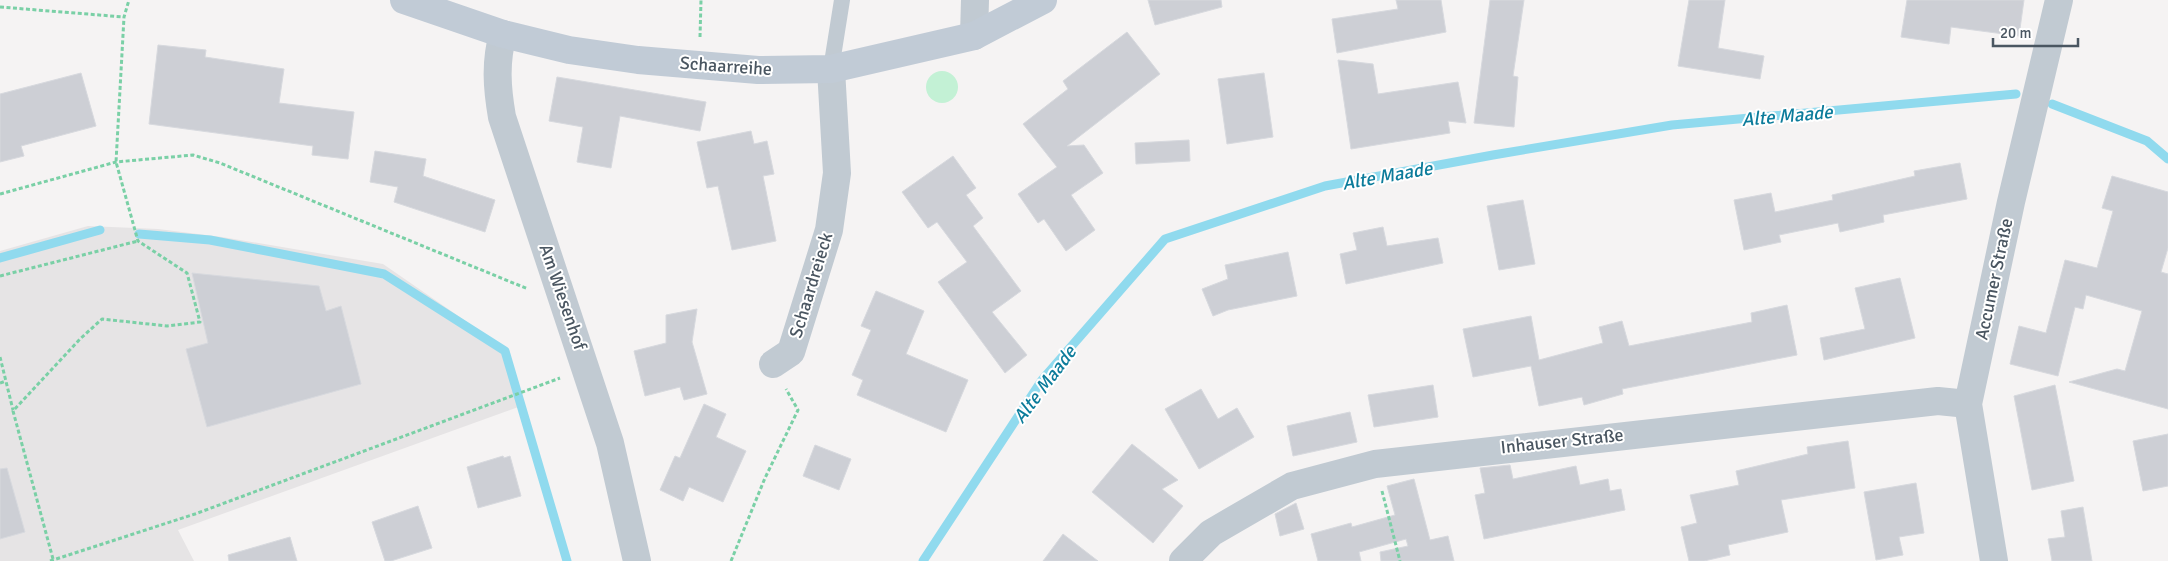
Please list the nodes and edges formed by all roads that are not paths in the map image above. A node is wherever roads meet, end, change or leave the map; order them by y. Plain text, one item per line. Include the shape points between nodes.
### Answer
1 (404, 0) edge
2 (842, 0) edge
3 (975, 0) edge
4 (1044, 0) edge
5 (2060, 0) edge
6 (503, 34) junction
7 (974, 36) junction
8 (831, 69) junction
9 (773, 364) road end
10 (1968, 404) junction
11 (637, 561) edge
12 (1183, 561) edge
13 (1994, 561) edge

1 - 6 main road, Schaarreihe
2 - 8 lane
3 - 7 street
4 - 7 main road, Schaarreihe
5 - 10 street, Accumer Straße via 2010,202
6 - 8 main road, Schaarreihe via 569,50 638,60 758,70
6 - 11 street, Am Wiesenhof via 497,58 502,117 610,443
7 - 8 main road, Schaarreihe
8 - 9 street, Schaardreieck via 837,173 829,230 791,352
10 - 12 street, Inhauser Straße via 1938,401 1375,464 1292,486 1210,533
10 - 13 street, Accumer Straße

